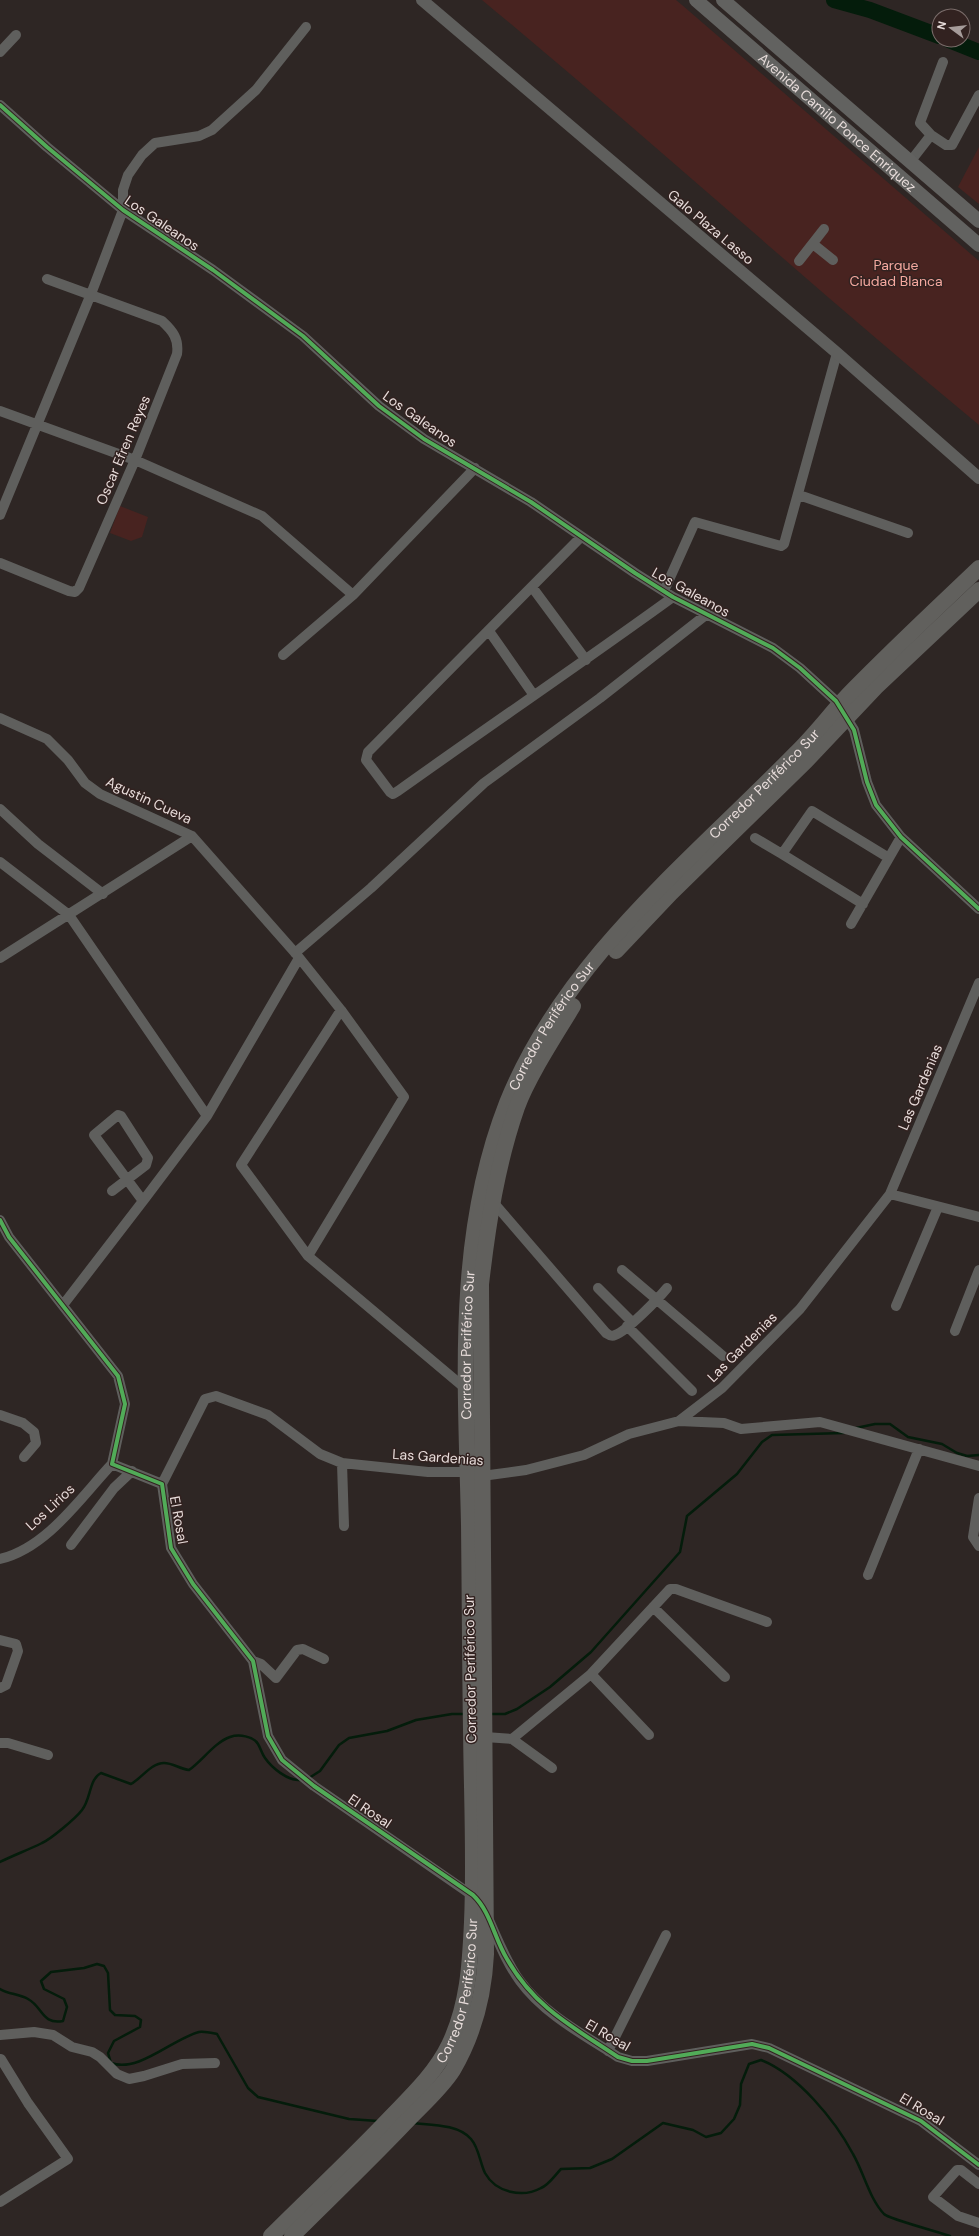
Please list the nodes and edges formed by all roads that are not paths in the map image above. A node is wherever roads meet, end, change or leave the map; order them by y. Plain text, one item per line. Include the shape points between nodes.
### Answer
1 (422, 0) edge
2 (696, 0) edge
3 (723, 0) edge
4 (306, 27) dead end
5 (16, 35) dead end
6 (0, 52) edge
7 (943, 62) dead end
8 (979, 96) edge
9 (0, 105) edge
10 (932, 135) junction
11 (910, 162) junction
12 (122, 210) junction
13 (979, 221) edge
14 (824, 230) dead end
15 (813, 244) junction
16 (979, 245) edge
17 (833, 260) dead end
18 (799, 261) dead end
19 (47, 279) dead end
20 (91, 294) junction
21 (837, 354) junction
22 (0, 411) edge
23 (36, 425) junction
24 (135, 460) junction
25 (475, 468) junction
26 (979, 478) edge
27 (799, 495) junction
28 (0, 515) edge
29 (908, 533) dead end
30 (581, 537) junction
31 (0, 563) edge
32 (979, 568) edge
33 (532, 587) junction
34 (979, 590) edge
35 (668, 594) junction
36 (353, 595) junction
37 (707, 614) junction
38 (489, 631) junction
39 (284, 655) dead end
40 (586, 660) junction
41 (533, 694) junction
42 (843, 712) junction
43 (2, 723) edge
44 (0, 809) edge
45 (192, 836) junction
46 (901, 837) junction
47 (755, 838) dead end
48 (782, 854) junction
49 (889, 858) junction
50 (0, 862) edge
51 (103, 894) junction
52 (863, 904) junction
53 (979, 909) edge
54 (69, 915) junction
55 (852, 924) dead end
56 (297, 956) junction
57 (0, 958) edge
58 (979, 983) edge
59 (341, 1010) junction
60 (207, 1116) junction
61 (125, 1179) junction
62 (112, 1191) dead end
63 (890, 1194) junction
64 (143, 1201) junction
65 (493, 1202) junction
66 (938, 1206) junction
67 (979, 1217) edge
68 (0, 1220) edge
69 (308, 1256) junction
70 (622, 1270) dead end
71 (979, 1270) edge
72 (598, 1288) dead end
73 (667, 1288) dead end
74 (657, 1301) junction
75 (63, 1305) junction
76 (896, 1306) dead end
77 (629, 1324) junction
78 (955, 1331) dead end
79 (723, 1356) dead end
80 (466, 1389) junction
81 (692, 1391) dead end
82 (0, 1415) edge
83 (679, 1421) junction
84 (919, 1449) junction
85 (24, 1457) dead end
86 (342, 1463) junction
87 (112, 1464) junction
88 (979, 1466) edge
89 (132, 1471) junction
90 (474, 1474) junction
91 (162, 1484) junction
92 (979, 1498) edge
93 (344, 1526) dead end
94 (71, 1545) dead end
95 (979, 1546) edge
96 (0, 1559) edge
97 (868, 1575) dead end
98 (653, 1607) junction
99 (767, 1622) dead end
100 (0, 1640) edge
101 (324, 1659) dead end
102 (253, 1661) junction
103 (591, 1674) junction
104 (725, 1677) dead end
105 (0, 1688) edge
106 (649, 1735) dead end
107 (485, 1737) junction
108 (512, 1739) junction
109 (0, 1743) edge
110 (48, 1754) dead end
111 (552, 1768) dead end
112 (473, 1895) junction
113 (485, 1911) junction
114 (666, 1936) dead end
115 (0, 2035) edge
116 (608, 2050) junction
117 (1, 2059) dead end
118 (215, 2063) dead end
119 (979, 2165) edge
120 (979, 2184) edge
121 (0, 2202) edge
122 (979, 2223) edge
123 (271, 2236) edge
124 (292, 2236) edge

1 - 21 street, Galo Plaza Lasso
2 - 16 main road, Avenida Camilo Ponce Enriquez
3 - 11 main road, Avenida Camilo Ponce Enriquez
4 - 12 street via 256,90 212,130 199,136 154,143 147,148 125,182
5 - 6 street
7 - 10 street via 920,123
8 - 10 street via 952,145 946,145
9 - 12 street, Los Galeanos
10 - 11 street
11 - 13 main road, Avenida Camilo Ponce Enriquez
12 - 20 street
12 - 25 street, Los Galeanos via 213,270 303,336 379,406 424,439
14 - 15 street
15 - 17 street
15 - 18 street
19 - 20 street
20 - 23 street
20 - 24 street, Oscar Efren Reyes via 162,321 175,335 178,345 177,354
21 - 26 street, Galo Plaza Lasso
21 - 27 street
22 - 23 street
23 - 24 street
23 - 28 street
24 - 31 street, Oscar Efren Reyes via 80,588 75,592
24 - 36 street via 262,516
25 - 30 street, Los Galeanos via 531,502
25 - 36 street
27 - 29 street
27 - 35 street via 788,537 781,546 695,522
30 - 33 street
30 - 35 street, Los Galeanos
32 - 42 main road, Corredor Periférico Sur
33 - 38 street
33 - 40 street
34 - 42 main road, Corredor Periférico Sur via 876,687
35 - 37 street, Los Galeanos
35 - 40 street
36 - 39 street
37 - 42 street, Los Galeanos via 773,648 800,668
37 - 56 street via 600,698 484,783
38 - 41 street
38 - 41 street via 368,752 366,760 393,794
40 - 41 street
42 - 46 street via 854,730 867,782 876,805
42 - 65 main road, Corredor Periférico Sur via 634,932 577,999 518,1106
42 - 80 main road, Corredor Periférico Sur via 798,752 663,884 612,938 568,993 532,1053 508,1102 487,1165 473,1226 467,1285
43 - 45 street, Agustin Cueva via 47,739 68,760 85,783 100,794
44 - 51 street via 38,844
45 - 51 street
45 - 56 street
46 - 49 street
46 - 53 street
47 - 48 street
48 - 49 street via 812,811
48 - 52 street
49 - 52 street
50 - 54 street
51 - 54 street
52 - 55 street
54 - 57 street
54 - 60 street
56 - 59 street
56 - 60 street
58 - 63 street, Las Gardenias
59 - 69 street via 404,1097
59 - 69 street via 241,1165
60 - 64 street
61 - 61 street via 146,1165 148,1158 118,1115 94,1135
61 - 62 street
61 - 64 street
63 - 66 street
63 - 83 street, Las Gardenias via 800,1309 722,1388
64 - 75 street
65 - 77 street via 606,1333 616,1335
65 - 90 main road, Corredor Periférico Sur via 481,1284
66 - 67 street
66 - 76 street
68 - 75 street via 9,1238
69 - 80 street
70 - 74 street
71 - 78 street
72 - 77 street
73 - 74 street
74 - 77 street
74 - 79 street
75 - 87 street via 118,1376 123,1390 125,1404
77 - 81 street
80 - 90 main road, Corredor Periférico Sur
82 - 85 street via 23,1423 34,1432 36,1443
83 - 84 street via 724,1423 741,1429 820,1422
83 - 90 street, Las Gardenias via 629,1434 584,1455 526,1470
84 - 88 street
84 - 97 street
86 - 90 street, Las Gardenias
86 - 91 street, Las Gardenias via 320,1454 268,1415 216,1396 209,1396 205,1399
86 - 93 street
87 - 89 street, El Rosal
87 - 96 street, Los Lirios via 48,1532 22,1550
89 - 91 street, El Rosal
89 - 94 street via 114,1488
90 - 107 main road, Corredor Periférico Sur
90 - 112 main road, Corredor Periférico Sur
91 - 102 street, El Rosal via 170,1548 193,1584
92 - 95 street via 973,1538
98 - 99 street via 665,1592 676,1589
98 - 103 street
98 - 104 street
100 - 105 street via 16,1644 18,1651 6,1685
101 - 102 street via 303,1649 297,1650 276,1678 261,1664
102 - 112 street, El Rosal via 268,1736 282,1760 314,1786
103 - 106 street
103 - 108 street
107 - 108 street
107 - 113 main road, Corredor Periférico Sur
108 - 111 street
109 - 110 street
112 - 113 street, El Rosal
112 - 123 main road, Corredor Periférico Sur via 468,1985 459,2021 441,2059 429,2076 375,2134
113 - 116 street, El Rosal via 505,1957 520,1981 540,2004
113 - 124 main road, Corredor Periférico Sur via 484,1982 472,2029 452,2071 420,2108
114 - 116 street
115 - 118 street via 34,2032 53,2035 72,2047 96,2055 117,2074 129,2079 182,2064
116 - 119 street, El Rosal via 618,2057 632,2061 647,2061 752,2044 769,2048 921,2121
117 - 121 street via 28,2103 68,2159
120 - 122 street via 961,2170 957,2170 933,2197 958,2216

